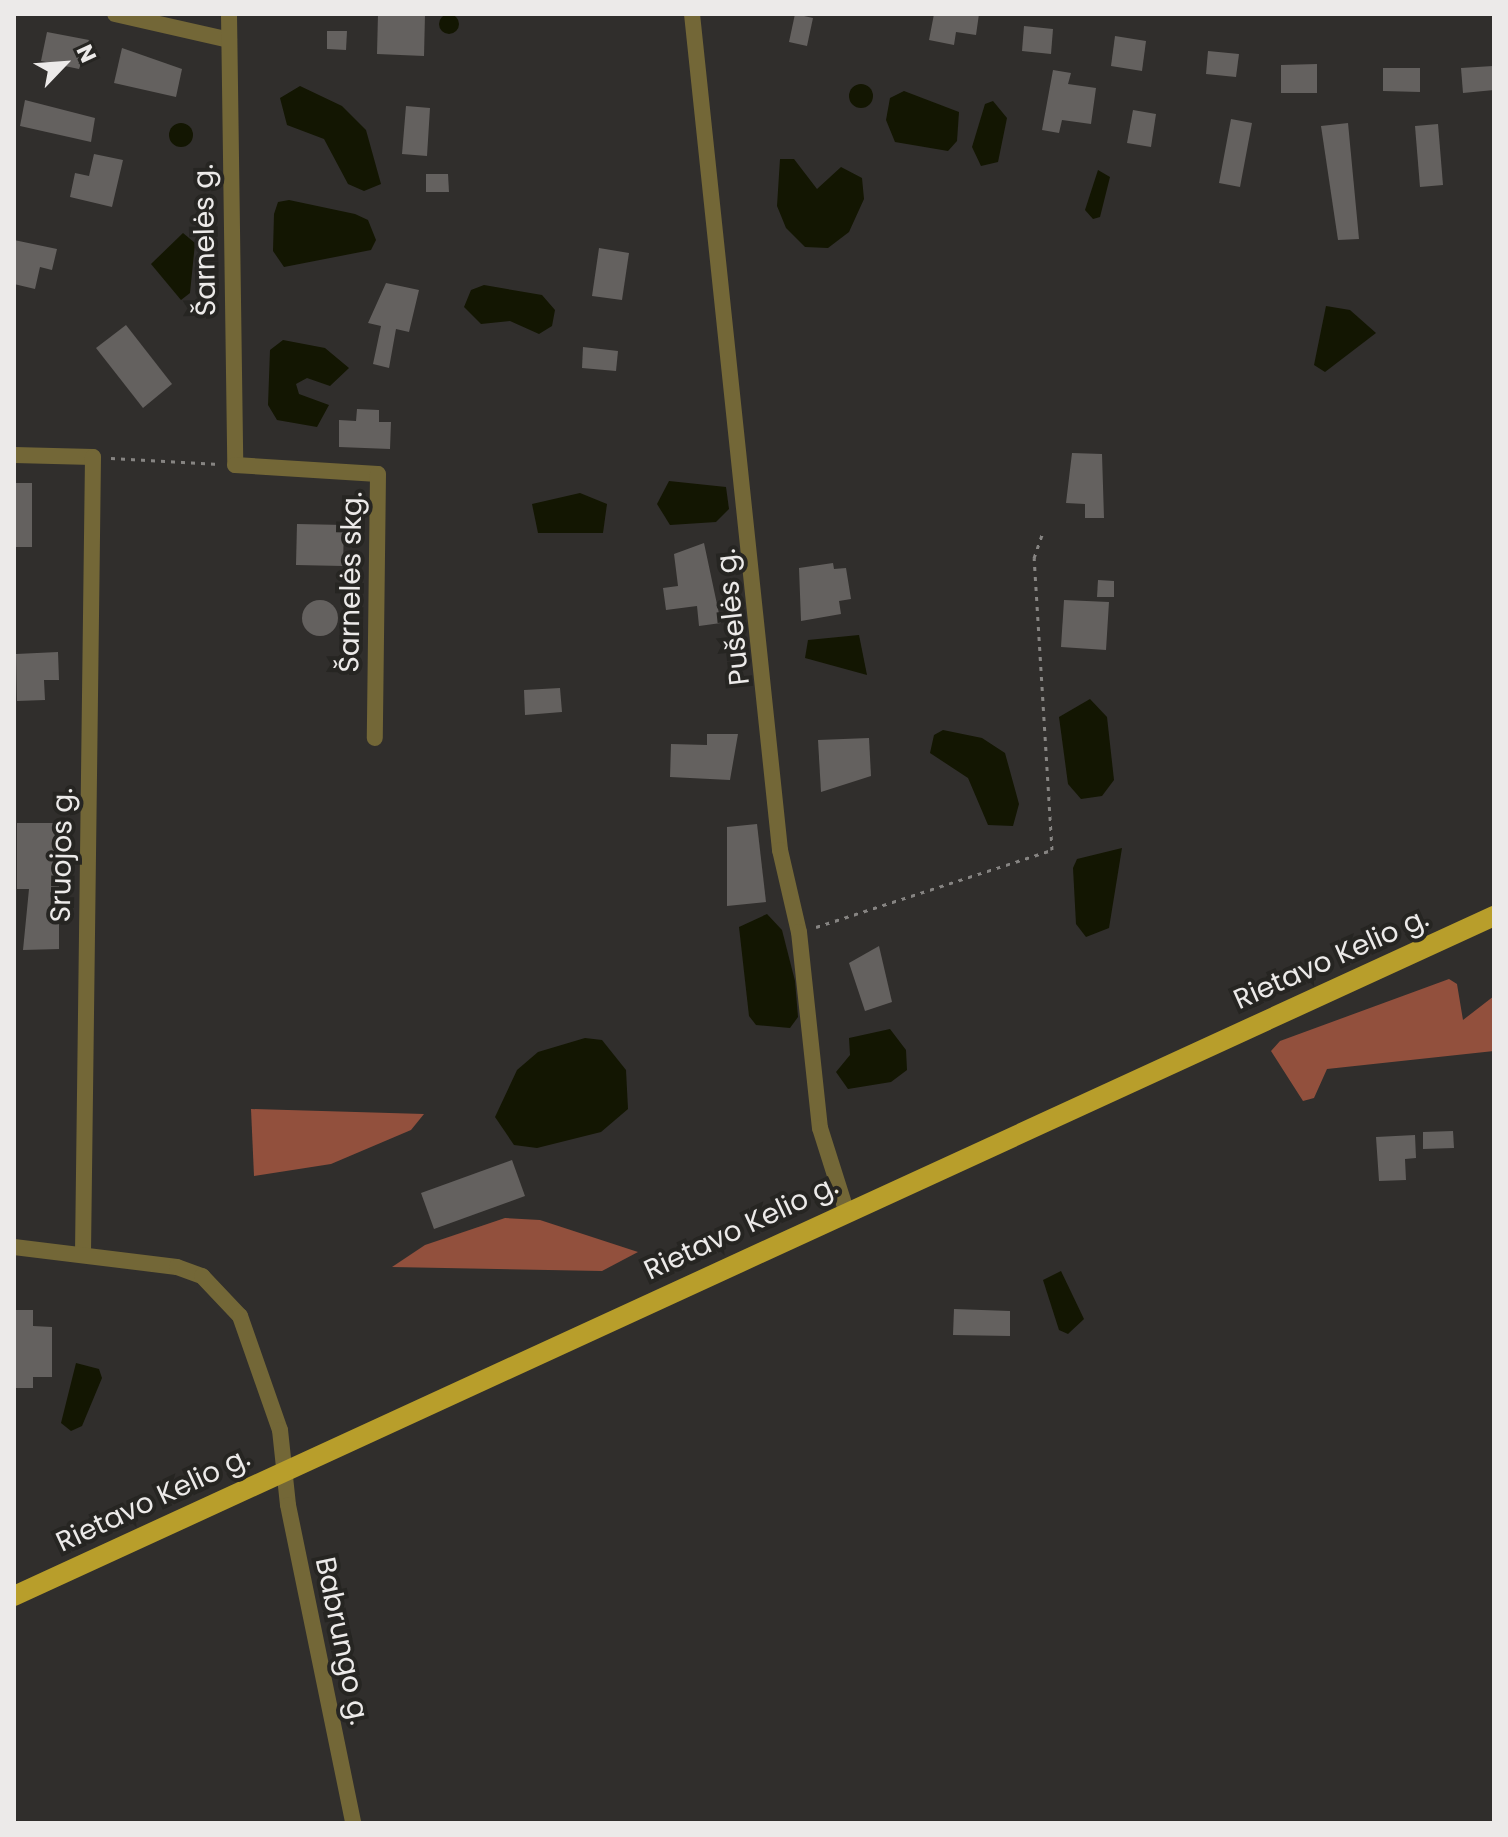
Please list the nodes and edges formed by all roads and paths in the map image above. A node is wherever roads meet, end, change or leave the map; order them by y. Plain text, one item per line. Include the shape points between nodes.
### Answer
1 (115, 14) edge
2 (229, 14) edge
3 (692, 14) edge
4 (229, 40) junction
5 (14, 455) edge
6 (93, 457) junction
7 (235, 465) junction
8 (1043, 532) dead end
9 (375, 738) dead end
10 (1494, 916) edge
11 (799, 932) junction
12 (846, 1210) junction
13 (14, 1247) edge
14 (83, 1254) junction
15 (288, 1469) junction
16 (14, 1596) edge
17 (353, 1823) edge

1 - 4 street
2 - 4 street, Šarnelės g.
3 - 11 street, Pušelės g. via 780,850
4 - 7 street, Šarnelės g.
5 - 6 street
6 - 7 path
6 - 14 street, Sruojos g.
7 - 9 street, Šarnelės skg. via 378,474
8 - 11 path via 1034,558 1052,850
10 - 12 main road, Rietavo Kelio g.
11 - 12 street, Pušelės g. via 820,1128
12 - 15 main road, Rietavo Kelio g.
13 - 14 street, Babrungo g.
14 - 15 street, Babrungo g. via 177,1267 222,1292 255,1353
15 - 16 main road, Rietavo Kelio g.
15 - 17 street, Babrungo g. via 288,1505

